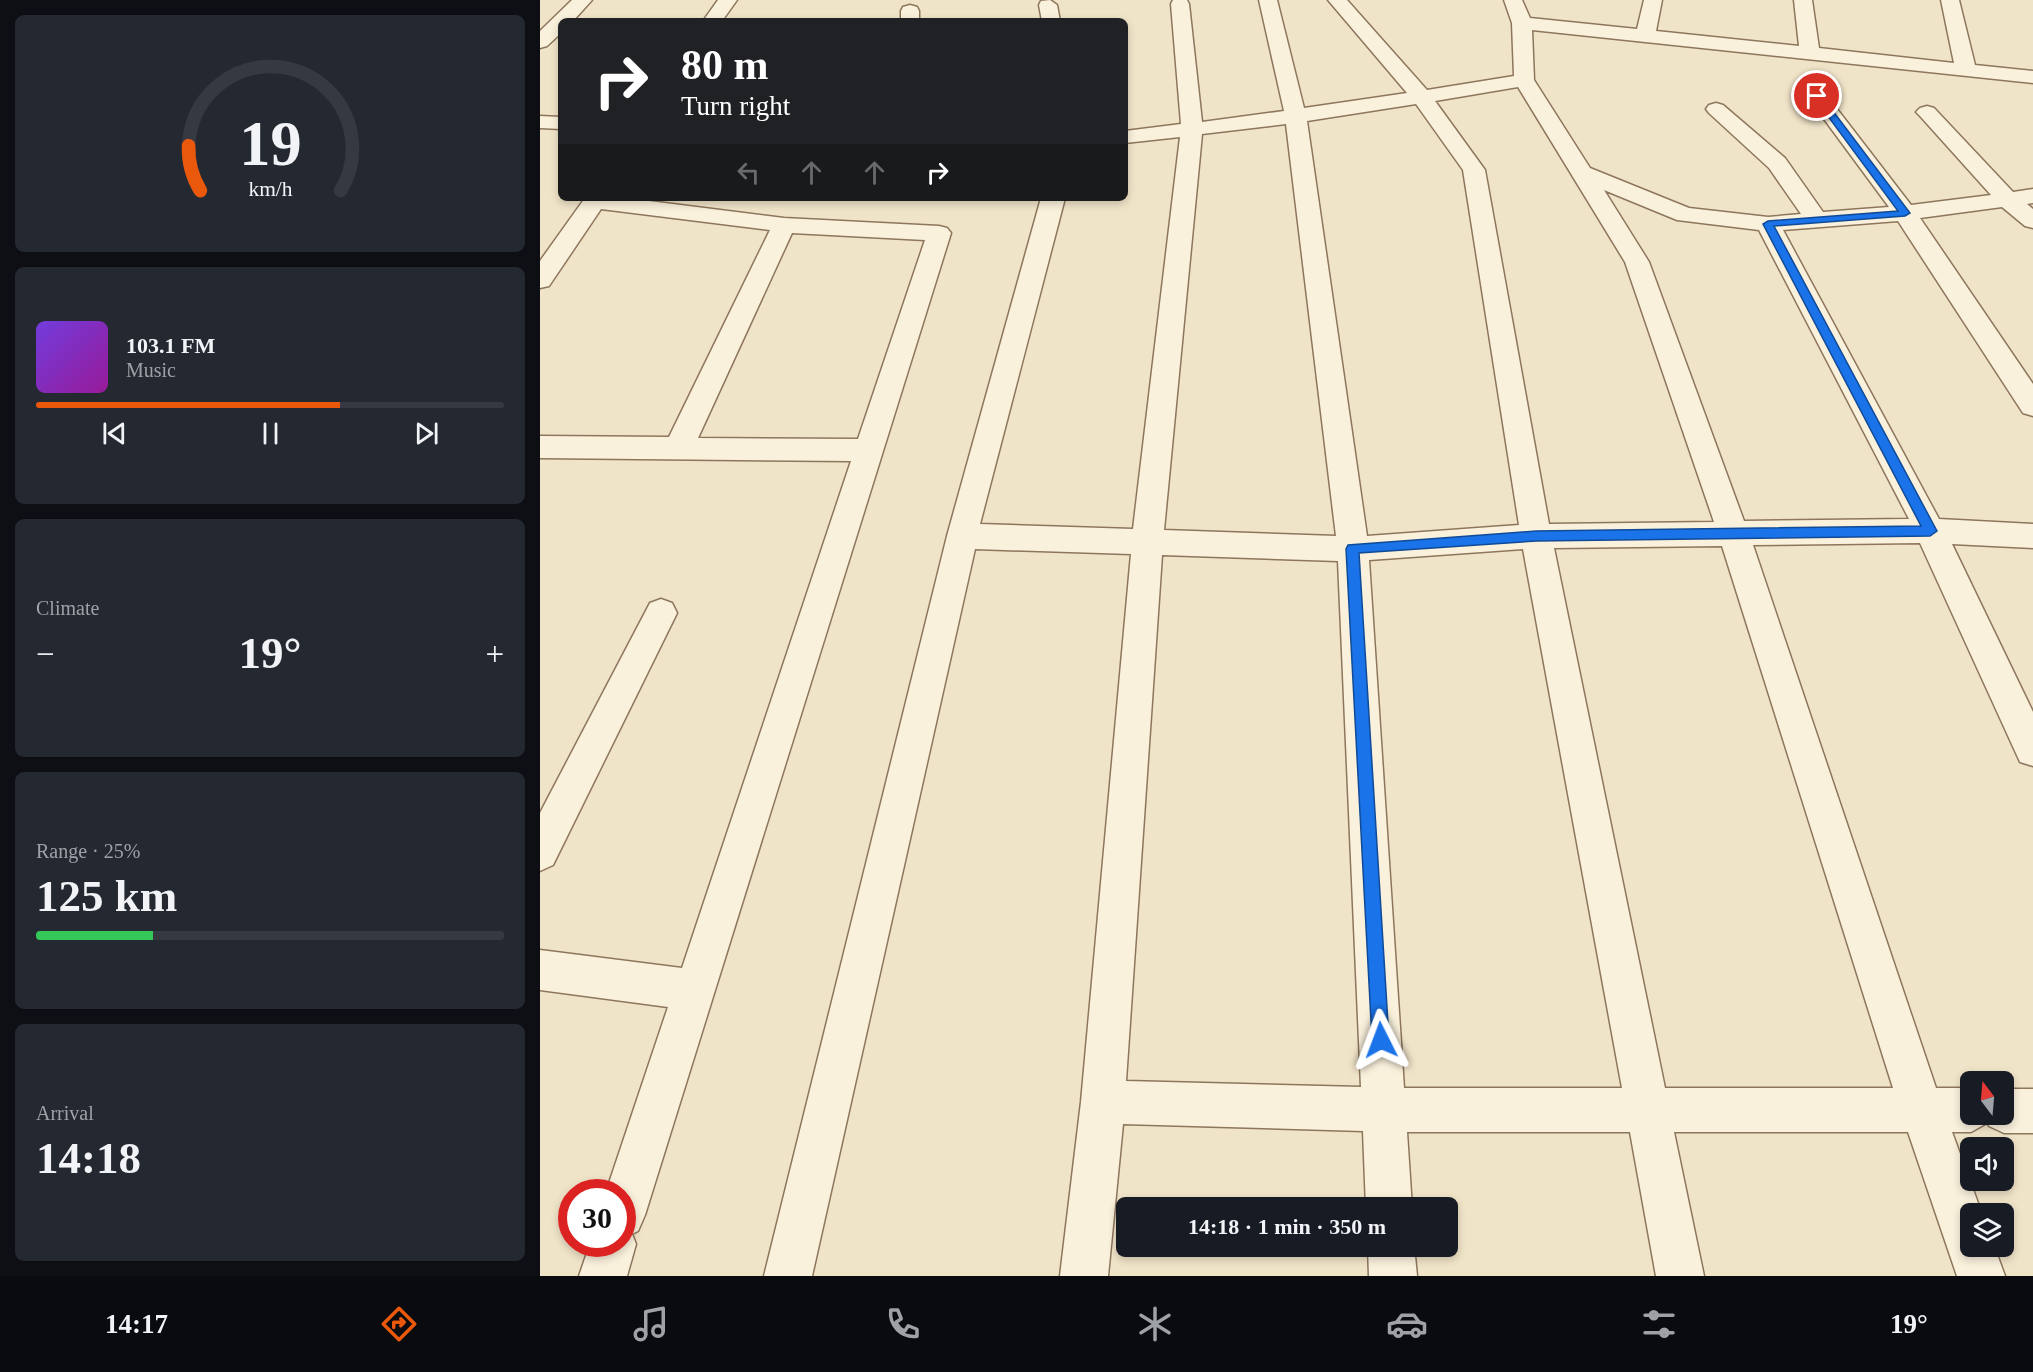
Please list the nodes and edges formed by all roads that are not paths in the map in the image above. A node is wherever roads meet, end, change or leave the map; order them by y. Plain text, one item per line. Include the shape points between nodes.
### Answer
1 (583, 0) edge
2 (728, 0) edge
3 (1268, 0) edge
4 (1337, 0) edge
5 (1653, 0) edge
6 (1803, 0) edge
7 (1950, 0) edge
8 (1180, 4) dead end
9 (1518, 11) edge
10 (564, 18) edge
11 (714, 18) edge
12 (558, 24) edge
13 (1645, 36) junction
14 (540, 42) edge
15 (1810, 53) junction
16 (1966, 70) junction
17 (2033, 77) edge
18 (1524, 80) junction
19 (1817, 96) dead end
20 (1423, 99) junction
21 (1716, 109) dead end
22 (1927, 112) dead end
23 (1296, 117) junction
24 (540, 122) edge
25 (558, 123) edge
26 (1192, 130) junction
27 (1128, 137) edge
28 (1582, 173) junction
29 (2033, 196) edge
30 (2008, 200) junction
31 (595, 201) edge
32 (604, 201) edge
33 (1052, 201) edge
34 (1905, 213) junction
35 (1817, 220) junction
36 (2033, 221) edge
37 (1768, 224) junction
38 (784, 225) junction
39 (540, 238) edge
40 (567, 238) junction
41 (540, 280) edge
42 (2033, 406) edge
43 (540, 447) edge
44 (679, 447) junction
45 (870, 450) junction
46 (1930, 531) junction
47 (1733, 533) junction
48 (962, 536) junction
49 (1536, 536) junction
50 (2033, 536) edge
51 (1147, 542) junction
52 (1353, 549) junction
53 (661, 613) dead end
54 (2033, 750) edge
55 (540, 852) edge
56 (540, 970) edge
57 (694, 990) junction
58 (1103, 1102) junction
59 (1385, 1110) junction
60 (1646, 1110) junction
61 (1922, 1110) junction
62 (1960, 1110) edge
63 (2014, 1111) edge
64 (2033, 1111) edge
65 (634, 1179) edge
66 (1389, 1197) edge
67 (610, 1257) edge
68 (1392, 1257) edge
69 (603, 1276) edge
70 (788, 1276) edge
71 (1084, 1276) edge
72 (1393, 1276) edge
73 (1680, 1276) edge
74 (1980, 1276) edge

1 - 10 street
2 - 11 street
3 - 23 street
4 - 20 street
5 - 13 street
6 - 15 street
7 - 16 street
8 - 26 street
9 - 13 street
9 - 18 street
12 - 14 street
13 - 15 street
15 - 16 street
16 - 17 street
18 - 20 street
18 - 28 street
19 - 34 street
20 - 23 street
20 - 49 street via 1474,170
21 - 35 street via 1777,163
22 - 30 street
23 - 26 street
23 - 52 street
24 - 25 street
26 - 27 street
26 - 51 street
28 - 37 street via 1685,215
28 - 47 street via 1637,262
29 - 30 street
30 - 34 street
30 - 36 street
31 - 40 street
32 - 38 street
33 - 48 street
34 - 35 street
34 - 42 street
35 - 37 street
37 - 46 street
38 - 44 street
38 - 45 street via 939,233
39 - 40 street
40 - 41 street
43 - 44 street
44 - 45 street
45 - 57 street
46 - 47 street
46 - 50 street
46 - 54 street
47 - 49 street
47 - 61 street
48 - 51 street
48 - 70 street
49 - 52 street
49 - 60 street
51 - 52 street
51 - 58 street
52 - 59 street
53 - 55 street
56 - 57 street
57 - 65 street
58 - 59 street
58 - 71 street
59 - 60 street
59 - 66 street
60 - 61 street
60 - 73 street
61 - 62 street
61 - 74 street
63 - 64 street
67 - 69 street
68 - 72 street

